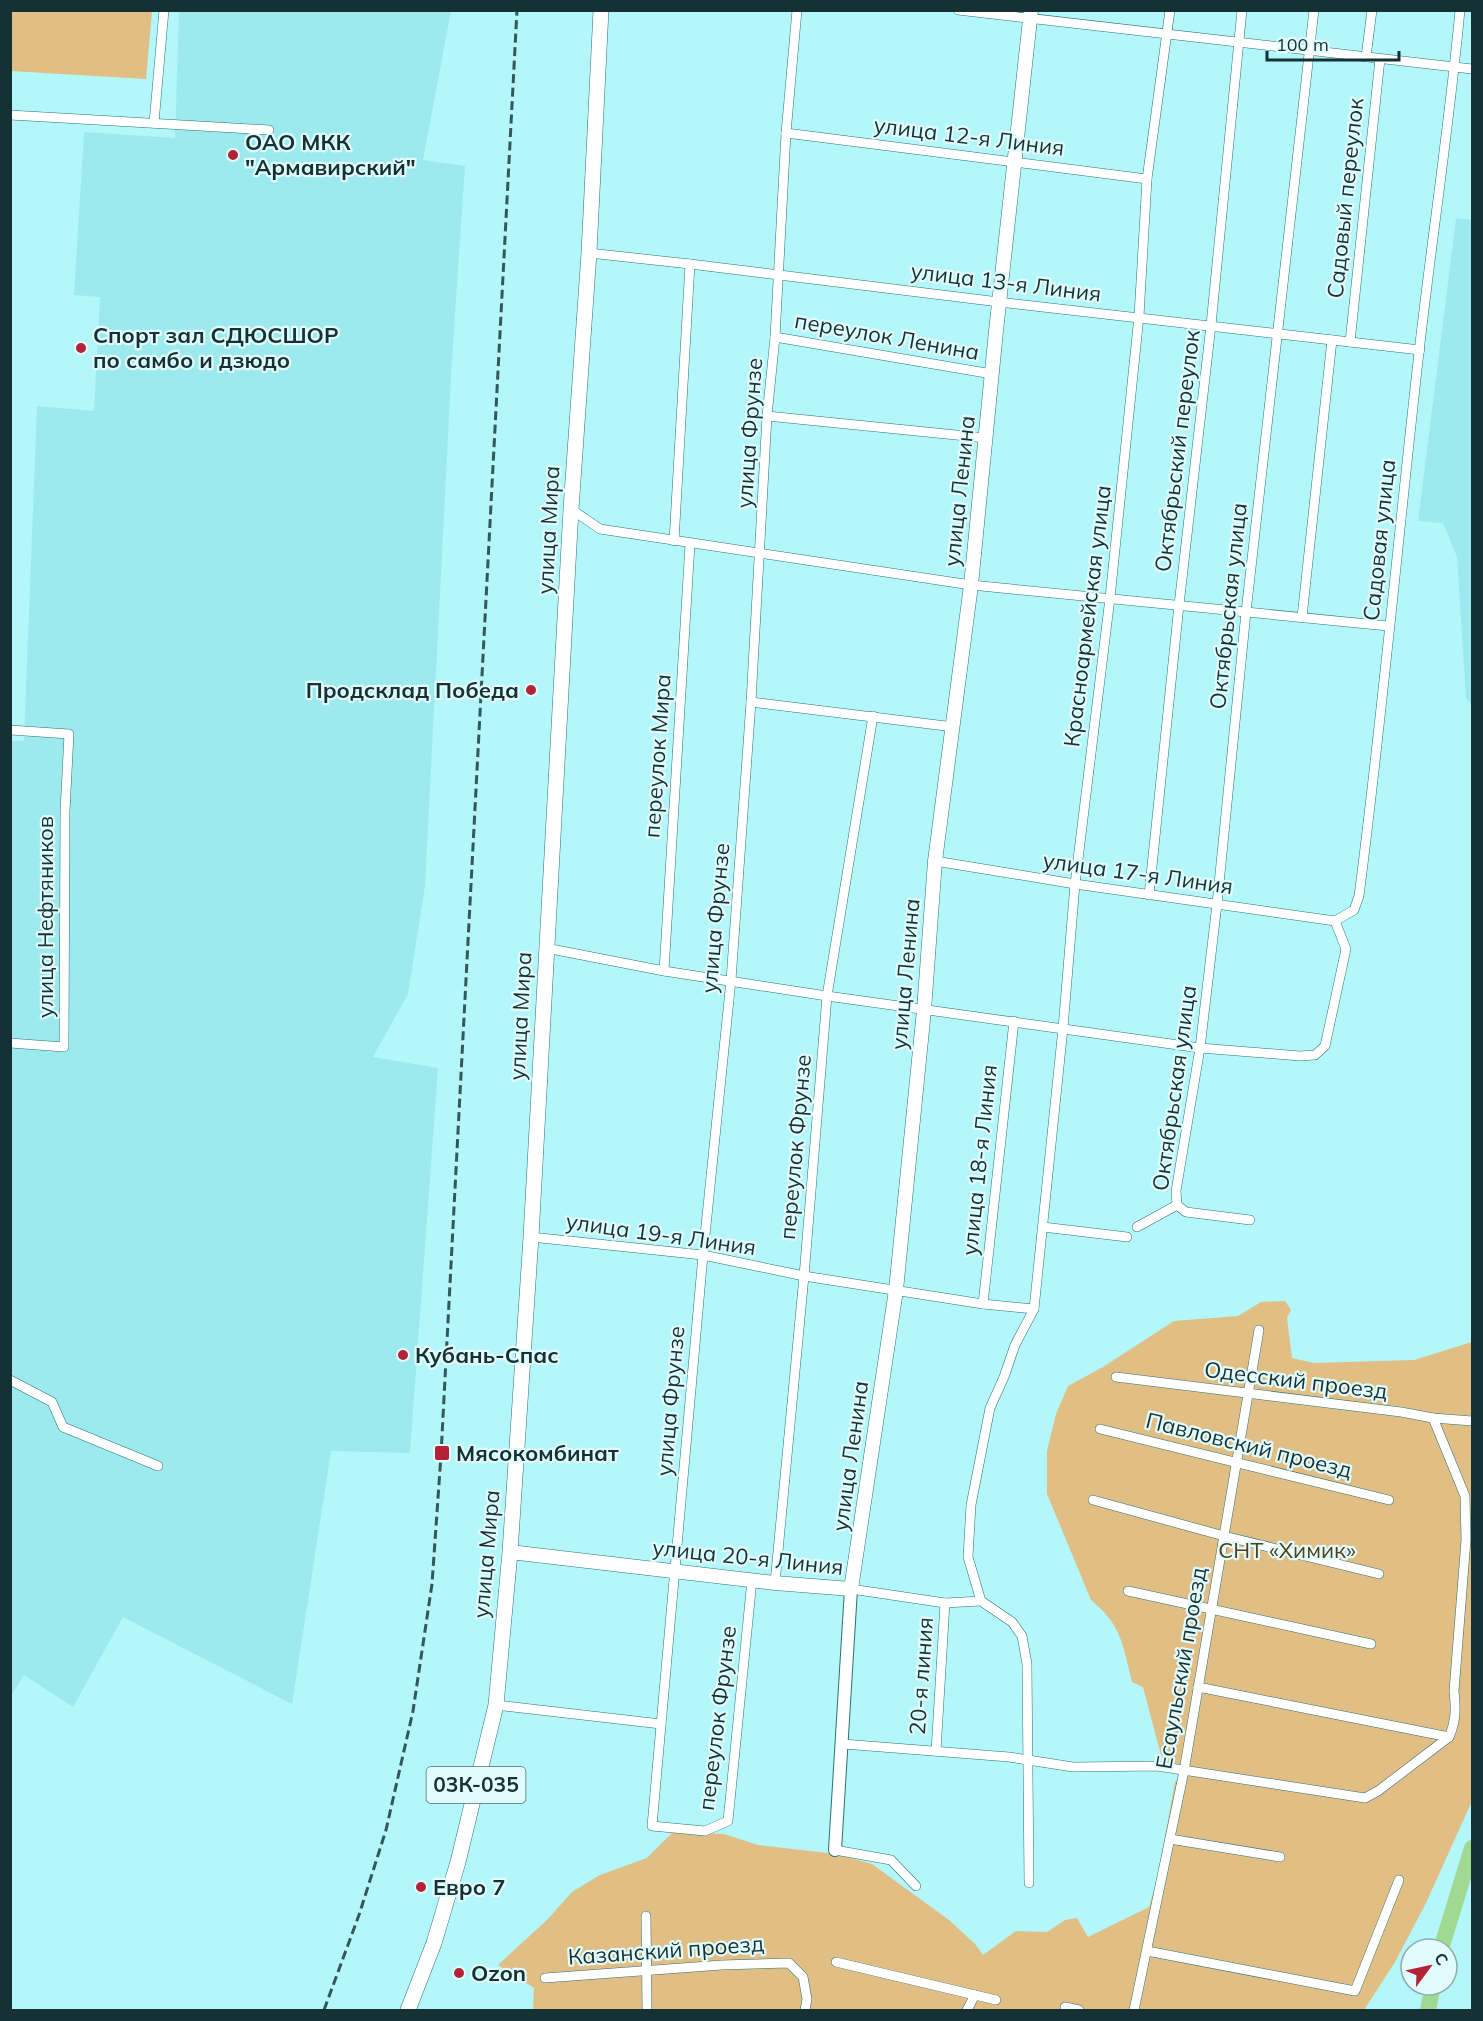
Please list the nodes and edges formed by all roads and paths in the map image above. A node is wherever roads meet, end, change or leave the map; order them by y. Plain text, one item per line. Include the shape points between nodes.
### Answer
1 (164, 10) edge
2 (601, 10) edge
3 (797, 10) edge
4 (958, 10) edge
5 (1170, 10) edge
6 (1242, 10) edge
7 (1314, 10) edge
8 (1372, 10) edge
9 (1460, 10) edge
10 (1031, 15) edge
11 (1168, 35) junction
12 (1239, 43) junction
13 (1310, 51) junction
14 (1366, 57) junction
15 (1380, 58) junction
16 (1455, 67) junction
17 (1473, 69) edge
18 (10, 115) edge
19 (154, 123) junction
20 (269, 130) dead end
21 (786, 133) junction
22 (1014, 160) junction
23 (1147, 179) junction
24 (589, 253) junction
25 (690, 264) junction
26 (778, 274) junction
27 (999, 302) junction
28 (1139, 316) junction
29 (1211, 325) junction
30 (1277, 333) junction
31 (775, 337) junction
32 (1332, 340) junction
33 (1350, 342) junction
34 (1420, 350) junction
35 (992, 374) junction
36 (767, 416) junction
37 (986, 438) junction
38 (571, 509) junction
39 (674, 541) junction
40 (690, 544) junction
41 (761, 552) junction
42 (971, 585) junction
43 (1110, 598) junction
44 (1179, 605) junction
45 (1246, 612) junction
46 (1302, 617) junction
47 (1388, 626) junction
48 (752, 702) junction
49 (873, 716) junction
50 (954, 728) junction
51 (10, 730) edge
52 (936, 861) junction
53 (1075, 884) junction
54 (1149, 895) junction
55 (1217, 904) junction
56 (1335, 921) junction
57 (546, 948) junction
58 (664, 971) junction
59 (731, 980) junction
60 (827, 996) junction
61 (924, 1010) junction
62 (1014, 1021) junction
63 (1063, 1028) junction
64 (10, 1043) edge
65 (1200, 1047) junction
66 (1178, 1205) junction
67 (1250, 1220) dead end
68 (1043, 1227) junction
69 (1137, 1227) dead end
70 (531, 1237) junction
71 (1128, 1237) dead end
72 (703, 1255) junction
73 (804, 1276) junction
74 (896, 1290) junction
75 (983, 1304) junction
76 (1034, 1309) junction
77 (1259, 1330) dead end
78 (1116, 1377) dead end
79 (10, 1380) edge
80 (1248, 1394) junction
81 (1433, 1419) junction
82 (1473, 1421) edge
83 (1100, 1429) dead end
84 (1235, 1461) junction
85 (158, 1466) dead end
86 (1093, 1500) dead end
87 (1389, 1500) dead end
88 (1224, 1536) junction
89 (510, 1552) junction
90 (674, 1571) junction
91 (1379, 1574) dead end
92 (752, 1580) junction
93 (775, 1583) junction
94 (851, 1589) junction
95 (1128, 1591) dead end
96 (981, 1601) junction
97 (945, 1603) junction
98 (1211, 1611) junction
99 (1371, 1644) dead end
100 (1198, 1687) junction
101 (496, 1705) junction
102 (661, 1724) junction
103 (1449, 1737) junction
104 (843, 1744) junction
105 (936, 1751) junction
106 (1028, 1760) junction
107 (1184, 1771) junction
108 (652, 1826) joint
109 (1170, 1839) junction
110 (836, 1850) joint
111 (1280, 1857) dead end
112 (1399, 1880) dead end
113 (1029, 1883) dead end
114 (916, 1886) dead end
115 (646, 1916) dead end
116 (1147, 1951) junction
117 (836, 1962) dead end
118 (648, 1971) junction
119 (545, 1978) dead end
120 (975, 1995) junction
121 (996, 2000) dead end
122 (1065, 2007) dead end
123 (408, 2010) edge
124 (647, 2010) edge
125 (805, 2010) edge
126 (967, 2010) edge
127 (1078, 2010) edge
128 (1134, 2010) edge

1 - 19 street
2 - 24 main road, улица Мира
3 - 21 street, улица Фрунзе
4 - 10 street
5 - 11 street, Красноармейская улица
6 - 12 street, Октябрьский переулок
7 - 13 street, Октябрьская улица
8 - 14 street
9 - 16 street, Садовая улица
10 - 11 street
10 - 22 main road, улица Ленина
11 - 12 street
11 - 23 street, Красноармейская улица
12 - 13 street
12 - 29 street, Октябрьский переулок
13 - 14 street
13 - 30 street, Октябрьская улица
14 - 15 street
15 - 16 street
15 - 33 street, Садовый переулок
16 - 17 street
16 - 34 street, Садовая улица
18 - 19 street
19 - 20 street
21 - 22 street, улица 12-я Линия
21 - 26 street, улица Фрунзе
22 - 23 street, улица 12-я Линия
22 - 27 main road, улица Ленина
23 - 28 street, Красноармейская улица
24 - 25 street, улица 13-я Линия
24 - 38 main road, улица Мира
25 - 26 street, улица 13-я Линия
25 - 39 street
26 - 27 street, улица 13-я Линия
26 - 31 street, улица Фрунзе
27 - 28 street, улица 13-я Линия
27 - 35 main road, улица Ленина
28 - 29 street, улица 13-я Линия
28 - 43 street, Красноармейская улица
29 - 30 street, улица 13-я Линия
29 - 44 street, Октябрьский переулок
30 - 32 street, улица 13-я Линия
30 - 45 street, Октябрьская улица
31 - 35 street, переулок Ленина
31 - 36 street, улица Фрунзе
32 - 33 street, улица 13-я Линия
32 - 46 street
33 - 34 street, улица 13-я Линия
34 - 47 street, Садовая улица
35 - 37 main road, улица Ленина
36 - 37 street
36 - 41 street, улица Фрунзе
37 - 42 main road, улица Ленина
38 - 39 street via 600,529
38 - 57 main road, улица Мира
39 - 40 street
40 - 41 street
40 - 58 street, переулок Мира
41 - 42 street
41 - 48 street, улица Фрунзе
42 - 43 street
42 - 50 main road, улица Ленина
43 - 44 street
43 - 53 street, Красноармейская улица
44 - 45 street
44 - 54 street, Октябрьский переулок
45 - 46 street
45 - 55 street, Октябрьская улица
46 - 47 street
47 - 56 street, Садовая улица via 1359,896 1354,910
48 - 49 street
48 - 59 street, улица Фрунзе
49 - 50 street
49 - 60 street, переулок Фрунзе
50 - 52 main road, улица Ленина
51 - 64 street, улица Нефтяников via 69,734 64,1047
52 - 53 street, улица 17-я Линия
52 - 61 main road, улица Ленина
53 - 54 street, улица 17-я Линия
53 - 63 street, Красноармейская улица
54 - 55 street, улица 17-я Линия
55 - 56 street, улица 17-я Линия
55 - 65 street, Октябрьская улица
56 - 65 street via 1346,949 1324,1046 1315,1055
57 - 58 street
57 - 70 main road, улица Мира
58 - 59 street
59 - 60 street
59 - 72 street, улица Фрунзе
60 - 61 street
60 - 73 street, переулок Фрунзе
61 - 62 street
61 - 74 main road, улица Ленина
62 - 63 street
62 - 75 street, улица 18-я Линия
63 - 65 street
63 - 68 street, Красноармейская улица
65 - 66 street, Октябрьская улица via 1176,1191
66 - 67 street, Октябрьская улица via 1186,1212
66 - 69 street, Октябрьская улица
68 - 71 street
68 - 76 street, Красноармейская улица
70 - 72 street, улица 19-я Линия
70 - 89 main road, улица Мира
72 - 73 street, улица 19-я Линия
72 - 90 street, улица Фрунзе
73 - 74 street, улица 19-я Линия
73 - 93 street, переулок Фрунзе
74 - 75 street, улица 19-я Линия
74 - 94 main road, улица Ленина
75 - 76 street, улица 19-я Линия
76 - 96 street, Красноармейская улица via 990,1408 971,1504 968,1557
77 - 80 street, Есаульский проезд
78 - 80 street, Одесский проезд
79 - 85 street via 52,1402 63,1426
80 - 81 street, Одесский проезд
80 - 84 street, Есаульский проезд
81 - 82 street, Одесский проезд
81 - 103 street via 1465,1496 1456,1709
83 - 84 street, Павловский проезд
84 - 87 street, Павловский проезд
84 - 88 street, Есаульский проезд
86 - 88 street
88 - 91 street
88 - 98 street, Есаульский проезд
89 - 90 main road, улица 20-я Линия
89 - 101 main road, улица Мира / 03К-035
90 - 92 main road, улица 20-я Линия
90 - 102 street, улица Фрунзе
92 - 93 main road, улица 20-я Линия
92 - 108 street, переулок Фрунзе via 728,1821 705,1831
93 - 94 main road, улица 20-я Линия
94 - 97 street, улица 20-я Линия
94 - 104 street, улица Ленина
95 - 98 street
96 - 97 street, улица 20-я Линия
96 - 106 street via 1012,1622 1022,1636 1028,1690
97 - 105 street, 20-я линия
98 - 99 street
98 - 100 street, Есаульский проезд
100 - 103 street
100 - 107 street, Есаульский проезд
101 - 102 street
101 - 123 main road, улица Мира / 03К-035 via 458,1862 434,1943
102 - 108 street, улица Фрунзе
103 - 107 street via 1365,1798
104 - 105 street
104 - 110 street, улица Ленина
105 - 106 street
106 - 107 street via 1073,1767 1157,1766
106 - 113 street
107 - 109 street, Есаульский проезд
109 - 111 street
109 - 116 street, Есаульский проезд
110 - 114 street, улица Ленина via 891,1860
112 - 116 street via 1355,1991
115 - 118 street
116 - 128 street, Есаульский проезд
117 - 120 street
118 - 119 street, Казанский проезд
118 - 124 street
118 - 125 street, Казанский проезд via 789,1963 803,1977
120 - 121 street
120 - 126 street
122 - 127 street

